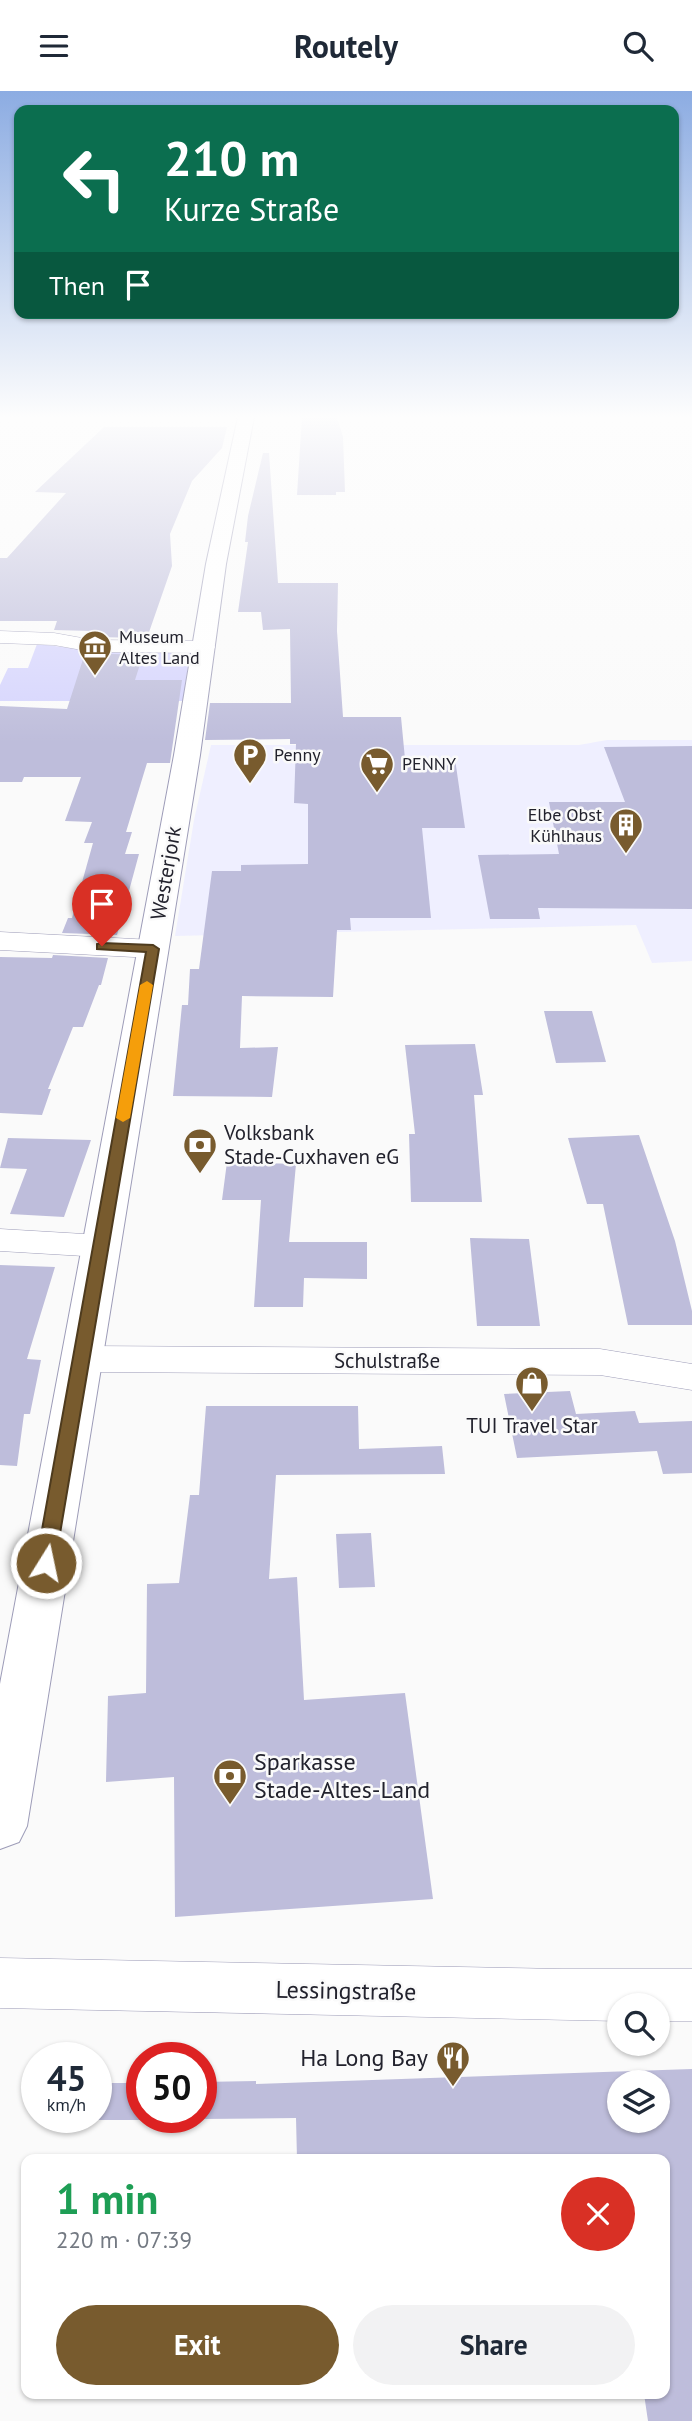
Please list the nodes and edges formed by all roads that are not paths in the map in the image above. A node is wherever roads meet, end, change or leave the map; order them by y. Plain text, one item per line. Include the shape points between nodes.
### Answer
1 (224, 526) edge
2 (0, 637) edge
3 (204, 647) junction
4 (0, 941) edge
5 (153, 949) junction
6 (0, 1240) edge
7 (101, 1246) junction
8 (81, 1359) junction
9 (692, 1377) edge
10 (0, 1826) edge
11 (0, 1983) edge
12 (692, 1995) edge

1 - 3 main road, Westerjork
2 - 3 street via 93,646
3 - 5 main road, Westerjork
4 - 5 street
5 - 7 main road, Westerjork
6 - 7 street
7 - 8 main road, Westerjork
8 - 9 street, Schulstraße via 600,1362
8 - 10 main road, Westerjork
11 - 12 street, Lessingstraße

